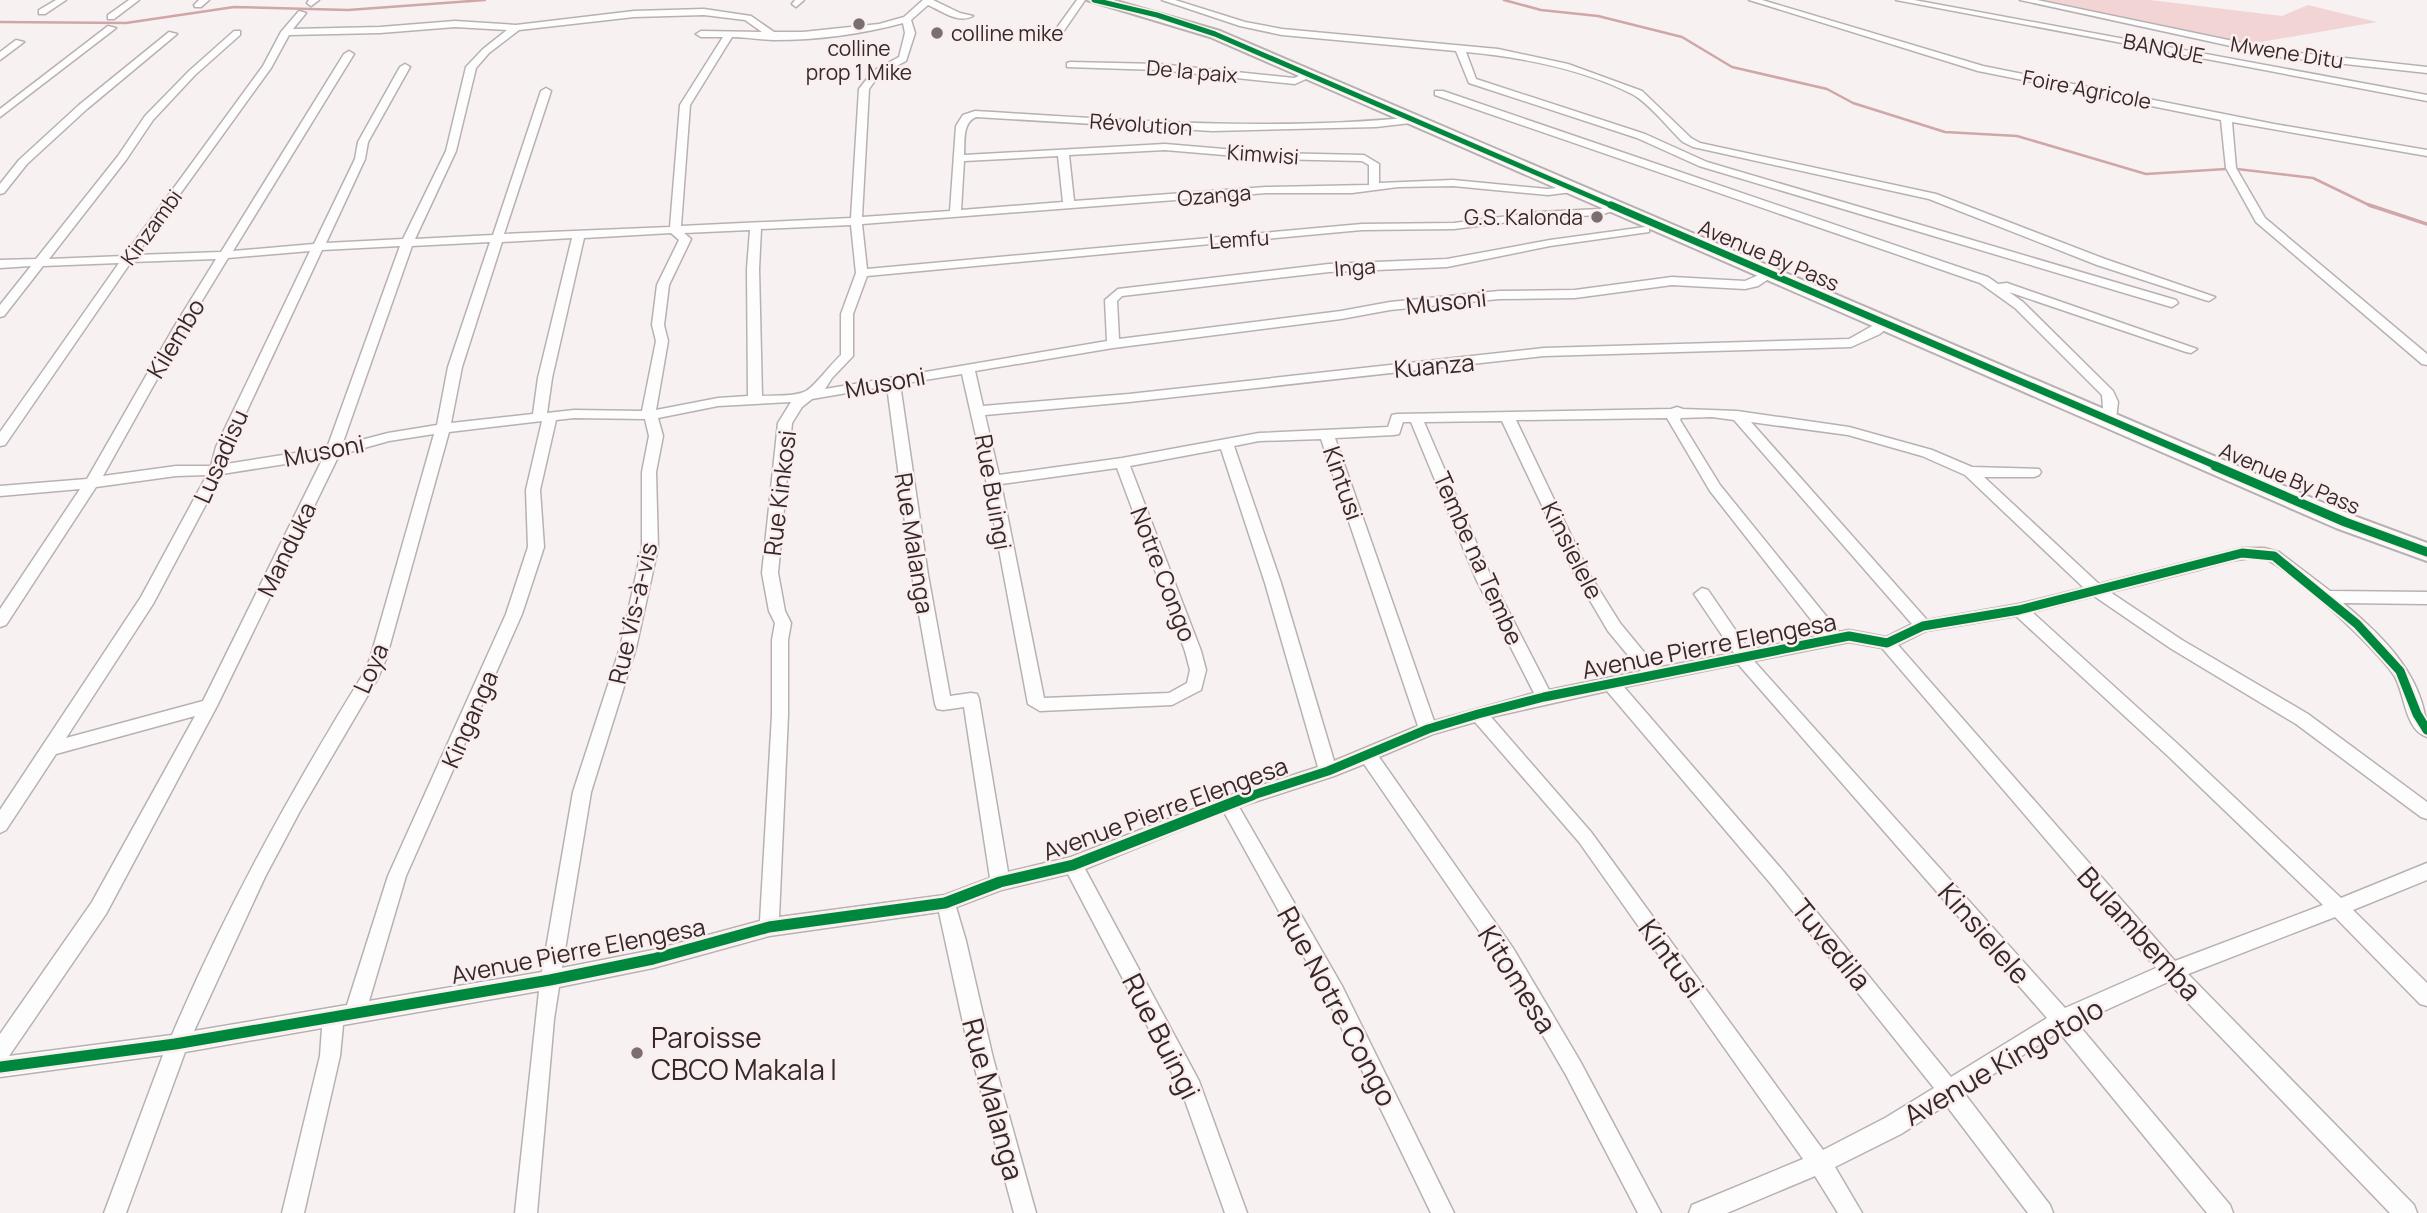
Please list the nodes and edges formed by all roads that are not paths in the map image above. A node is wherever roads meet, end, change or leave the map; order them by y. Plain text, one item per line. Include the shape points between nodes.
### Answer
1 (62, 0) edge
2 (135, 0) edge
3 (1081, 0) edge
4 (1094, 0) edge
5 (1166, 0) edge
6 (1752, 0) edge
7 (1900, 0) edge
8 (2024, 0) edge
9 (710, 1) edge
10 (928, 1) edge
11 (42, 12) dead end
12 (704, 12) junction
13 (302, 13) dead end
14 (968, 16) dead end
15 (908, 20) junction
16 (516, 28) junction
17 (286, 32) junction
18 (237, 33) dead end
19 (172, 34) dead end
20 (701, 34) dead end
21 (730, 34) junction
22 (775, 37) junction
23 (1056, 37) dead end
24 (19, 42) dead end
25 (1460, 49) junction
26 (349, 54) dead end
27 (0, 57) edge
28 (1070, 65) dead end
29 (405, 67) dead end
30 (2427, 70) edge
31 (1312, 74) junction
32 (546, 91) dead end
33 (1439, 93) dead end
34 (2427, 98) edge
35 (1564, 110) junction
36 (0, 114) edge
37 (2226, 117) junction
38 (1415, 120) junction
39 (1546, 128) junction
40 (1062, 152) junction
41 (2427, 153) edge
42 (959, 158) junction
43 (1374, 186) junction
44 (1572, 189) junction
45 (0, 191) edge
46 (1069, 204) junction
47 (1616, 208) junction
48 (955, 215) junction
49 (856, 221) junction
50 (756, 224) junction
51 (675, 230) junction
52 (1645, 230) dead end
53 (579, 236) junction
54 (498, 239) junction
55 (407, 244) junction
56 (317, 247) junction
57 (227, 255) junction
58 (128, 258) junction
59 (41, 262) junction
60 (0, 264) edge
61 (862, 274) junction
62 (1770, 274) junction
63 (1984, 280) junction
64 (2209, 297) dead end
65 (2172, 303) dead end
66 (0, 313) edge
67 (1885, 324) junction
68 (1112, 344) junction
69 (2191, 349) dead end
70 (2427, 361) edge
71 (967, 367) junction
72 (893, 380) junction
73 (809, 396) junction
74 (755, 400) junction
75 (979, 411) junction
76 (1677, 411) junction
77 (652, 415) junction
78 (1737, 415) junction
79 (1507, 416) junction
80 (545, 418) junction
81 (1416, 418) junction
82 (2109, 418) junction
83 (443, 428) junction
84 (1327, 435) junction
85 (0, 442) edge
86 (1226, 443) junction
87 (333, 452) junction
88 (1122, 463) junction
89 (217, 470) junction
90 (1970, 472) junction
91 (2034, 472) dead end
92 (993, 480) junction
93 (93, 481) junction
94 (0, 491) edge
95 (2427, 552) edge
96 (2097, 590) junction
97 (1702, 594) dead end
98 (2327, 597) junction
99 (2427, 598) edge
100 (2019, 610) junction
101 (0, 621) edge
102 (1923, 626) junction
103 (1835, 639) junction
104 (1887, 643) junction
105 (1744, 657) junction
106 (1653, 675) junction
107 (1611, 684) junction
108 (1544, 697) junction
109 (1034, 699) joint
110 (209, 706) junction
111 (1478, 714) junction
112 (1428, 729) junction
113 (2427, 730) edge
114 (53, 748) junction
115 (1367, 755) junction
116 (1328, 771) junction
117 (1228, 803) junction
118 (2427, 812) edge
119 (0, 825) edge
120 (1073, 865) junction
121 (2427, 871) edge
122 (1000, 882) junction
123 (945, 903) junction
124 (2341, 909) junction
125 (769, 927) junction
126 (2171, 971) junction
127 (550, 980) junction
128 (2427, 997) edge
129 (344, 1015) junction
130 (2062, 1020) junction
131 (175, 1044) junction
132 (0, 1051) edge
133 (0, 1067) edge
134 (1949, 1089) junction
135 (1820, 1164) junction
136 (115, 1213) edge
137 (293, 1213) edge
138 (526, 1213) edge
139 (1025, 1213) edge
140 (1236, 1213) edge
141 (1443, 1213) edge
142 (1650, 1213) edge
143 (1700, 1213) edge
144 (1851, 1213) edge
145 (2042, 1213) edge
146 (2222, 1213) edge
147 (2406, 1213) edge

1 - 11 street
2 - 36 street
3 - 23 street
4 - 31 highway, Avenue By Pass via 1194,26
5 - 25 street via 1282,32
6 - 37 street, Foire Agricole via 1981,69
7 - 34 street, BANQUE
8 - 30 street, Mwene Ditu via 2286,55
9 - 12 street
10 - 14 street via 958,16
10 - 15 street
12 - 16 street via 634,14
12 - 22 street via 748,18
13 - 17 street, Kinzambi
15 - 22 street via 845,32
15 - 49 street, Rue Kinkosi via 911,33 899,63 876,73 864,89
16 - 17 street via 456,24
16 - 55 street, Manduka via 471,67 451,151
17 - 58 street, Kinzambi via 268,66
18 - 59 street via 149,118
19 - 45 street via 83,107 23,162
20 - 21 street
21 - 22 street
21 - 51 street, Rue Vis-à-vis via 713,53 685,105
24 - 27 street
25 - 35 street via 1472,81
25 - 64 street via 1531,57 1629,88 1697,145 1954,203 2101,262
26 - 57 street, Kilembo
28 - 31 street, De la paix via 1159,67 1295,81
29 - 56 street, Lusadisu via 363,142 360,159
31 - 38 highway, Avenue By Pass
32 - 54 street, Loya
33 - 39 street
35 - 39 street
35 - 65 street via 1728,172
37 - 41 street, Foire Agricole
37 - 70 street via 2231,168 2260,220
38 - 42 street, Révolution via 1212,128 982,113 967,117 961,126
38 - 44 highway, Avenue By Pass
39 - 63 street
40 - 42 street, Kimwisi
40 - 43 street, Kimwisi via 1165,148 1364,158 1374,163
40 - 46 street
42 - 48 street, Révolution
43 - 44 street, Ozanga via 1453,183 1548,192
43 - 46 street, Ozanga
44 - 47 highway, Avenue By Pass
46 - 48 street, Ozanga
47 - 61 street, Lemfu via 1490,223 1362,227
47 - 62 highway, Avenue By Pass
48 - 49 street, Ozanga
49 - 50 street, Ozanga
49 - 61 street, Rue Kinkosi
50 - 51 street, Ozanga
50 - 74 street
51 - 53 street, Ozanga
51 - 77 street, Rue Vis-à-vis via 685,239 661,295 662,341 648,407
52 - 68 street, Inga via 1447,263 1329,268 1118,293 1111,300
53 - 54 street, Ozanga
53 - 80 street, Kinganga via 545,378
54 - 55 street, Ozanga
54 - 83 street, Loya via 455,367
55 - 56 street, Ozanga
55 - 87 street, Manduka
56 - 57 street, Ozanga
56 - 89 street, Lusadisu via 223,447
57 - 58 street, Ozanga
57 - 93 street, Kilembo via 180,327
58 - 59 street, Ozanga
58 - 85 street, Kinzambi
59 - 60 street, Ozanga
59 - 66 street
61 - 73 street, Rue Kinkosi via 847,314 847,356
62 - 67 highway, Avenue By Pass
62 - 68 street, Musoni via 1745,285 1672,281 1575,294 1499,295 1390,306
63 - 69 street
63 - 82 street via 2019,305 2108,394
67 - 75 street, Kuanza via 1851,342 1544,352
67 - 82 highway, Avenue By Pass
68 - 71 street, Musoni
71 - 72 street, Musoni
71 - 75 street, Rue Buingi
72 - 73 street, Musoni
72 - 122 street, Rue Malanga via 943,704 971,699
73 - 74 street, Musoni
73 - 125 street, Rue Kinkosi via 785,422 770,573 783,624
74 - 77 street, Musoni
75 - 92 street, Rue Buingi
76 - 78 street
76 - 79 street
76 - 103 street via 1673,420 1715,488
77 - 80 street, Musoni
77 - 127 street, Rue Vis-à-vis via 656,436 649,472 650,548 628,648 582,792
78 - 90 street via 1849,431 1927,453
78 - 102 street
79 - 81 street
79 - 106 street, Kinsielele via 1583,575 1614,627
80 - 83 street, Musoni
80 - 129 street, Kinganga via 533,490 536,547 514,614 397,876
81 - 84 street via 1397,418 1394,431
81 - 108 street, Tembe na Tembe via 1484,579
82 - 95 highway, Avenue By Pass via 2345,522
83 - 87 street, Musoni
83 - 131 street, Loya via 370,678 280,826
84 - 86 street
84 - 112 street, Kintusi
86 - 88 street
86 - 116 street
87 - 89 street, Musoni
87 - 110 street, Manduka
88 - 92 street
88 - 109 street, Notre Congo via 1193,651 1198,670 1195,687 1172,699 1049,706
89 - 93 street, Musoni
89 - 114 street, Lusadisu via 147,600
90 - 91 street
90 - 96 street
92 - 109 street, Rue Buingi
93 - 94 street, Musoni
93 - 101 street, Kilembo
96 - 98 street via 2235,555 2264,553
96 - 100 street
96 - 118 street via 2176,644 2302,719
97 - 105 street, Kinsielele
98 - 99 street
98 - 113 street via 2401,673 2415,715
100 - 102 street
100 - 124 street via 2175,750
102 - 104 street
103 - 104 street, Avenue Pierre Elengesa via 1849,636
103 - 105 street, Avenue Pierre Elengesa
104 - 126 street, Bulambemba
105 - 106 street, Avenue Pierre Elengesa
105 - 130 street, Kinsielele
106 - 107 street, Avenue Pierre Elengesa
107 - 108 street, Avenue Pierre Elengesa
107 - 134 street, Tuvedila via 1733,821
108 - 111 street, Avenue Pierre Elengesa
110 - 114 street
110 - 132 street, Manduka via 99,908
111 - 112 street, Avenue Pierre Elengesa
111 - 135 street, Kintusi via 1585,837
112 - 115 street, Avenue Pierre Elengesa
114 - 119 street, Lusadisu
115 - 116 street, Avenue Pierre Elengesa
115 - 142 street, Kitomesa via 1506,954
116 - 117 street, Avenue Pierre Elengesa
117 - 120 street, Avenue Pierre Elengesa
117 - 141 street, Rue Notre Congo via 1335,993
120 - 122 street, Avenue Pierre Elengesa
120 - 140 street, Rue Buingi via 1191,1088
121 - 124 street, Avenue Kingotolo
122 - 123 street, Avenue Pierre Elengesa
123 - 125 street, Avenue Pierre Elengesa
123 - 139 street, Rue Malanga via 955,926 983,1065
124 - 126 street, Avenue Kingotolo
124 - 128 street
125 - 127 street, Avenue Pierre Elengesa via 653,959
126 - 130 street, Avenue Kingotolo
126 - 147 street, Bulambemba
127 - 129 street, Avenue Pierre Elengesa
127 - 138 street, Rue Vis-à-vis
129 - 131 street, Avenue Pierre Elengesa
129 - 137 street, Kinganga
130 - 134 street, Avenue Kingotolo
130 - 146 street, Kinsielele
131 - 133 street, Avenue Pierre Elengesa
131 - 136 street, Loya
134 - 135 street, Avenue Kingotolo via 1895,1125
134 - 145 street, Tuvedila
135 - 143 street, Avenue Kingotolo
135 - 144 street, Kintusi

